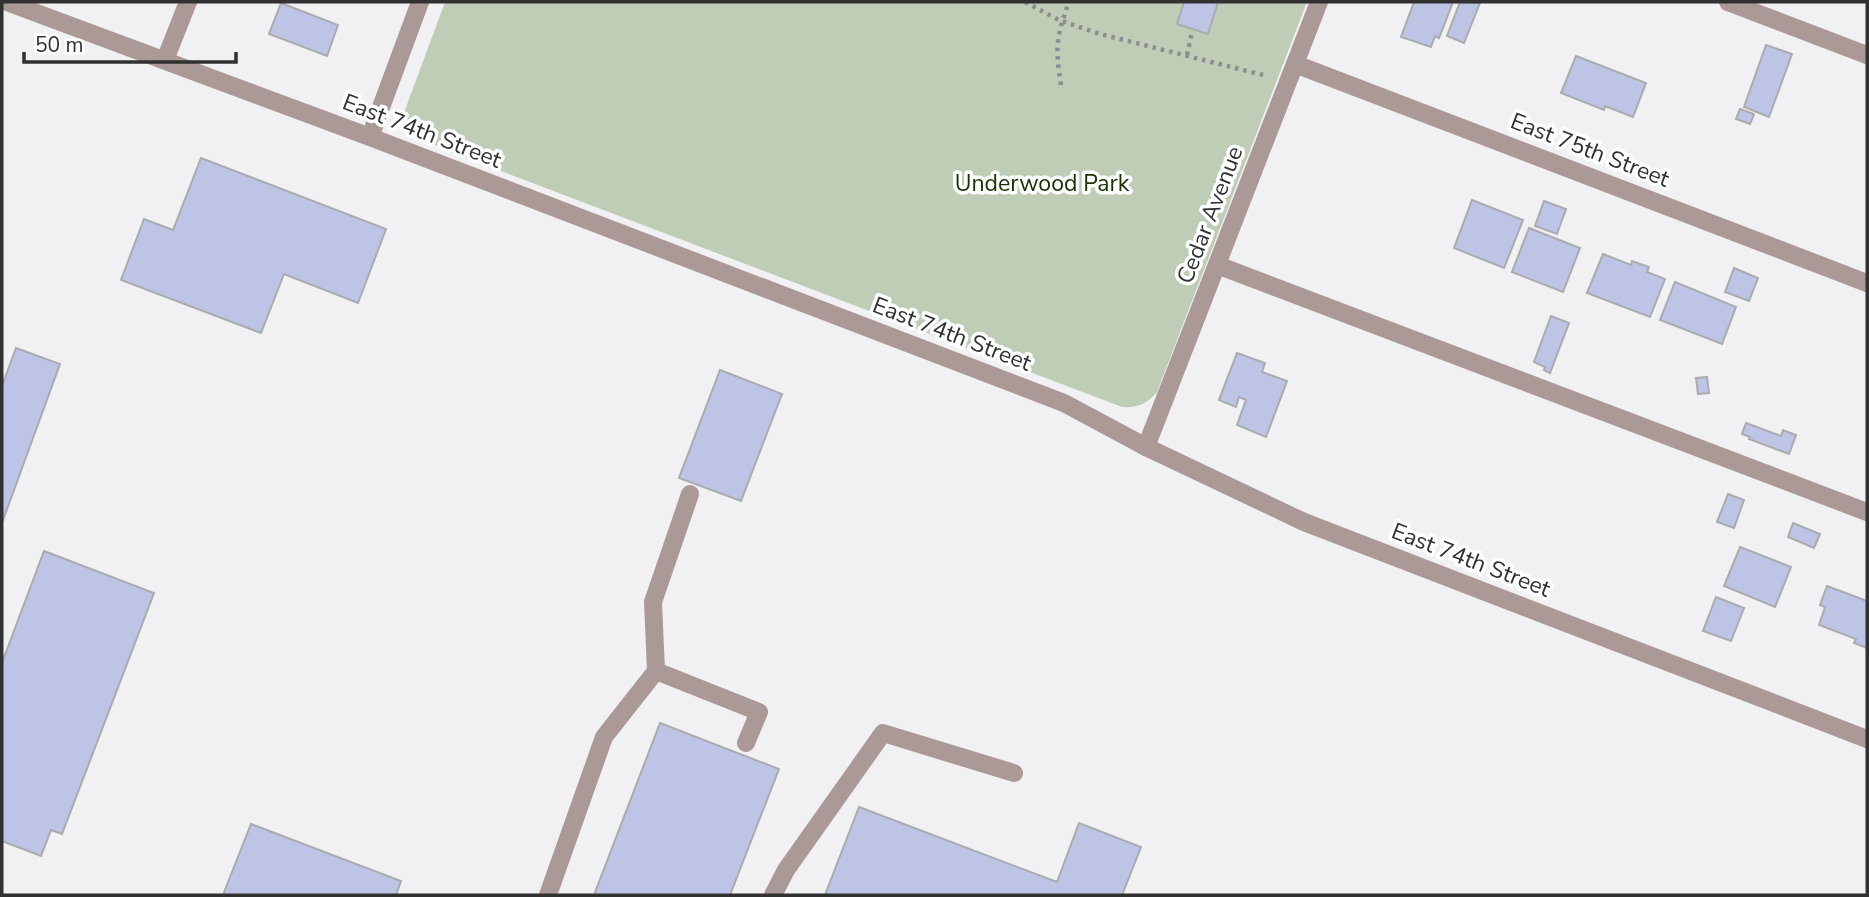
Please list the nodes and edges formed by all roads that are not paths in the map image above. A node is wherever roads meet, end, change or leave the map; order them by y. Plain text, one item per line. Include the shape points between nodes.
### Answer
1 (7, 2) edge
2 (188, 2) edge
3 (420, 2) edge
4 (1319, 2) edge
5 (1728, 2) edge
6 (1867, 55) edge
7 (165, 60) junction
8 (1295, 64) junction
9 (370, 136) junction
10 (1217, 265) junction
11 (1867, 283) edge
12 (1146, 447) junction
13 (690, 494) dead end
14 (1867, 512) edge
15 (656, 671) junction
16 (1867, 739) edge
17 (746, 743) dead end
18 (1014, 773) dead end
19 (548, 895) edge
20 (774, 895) edge

1 - 7 street, East 74th Street
2 - 7 street
3 - 9 street
4 - 8 street, Cedar Avenue
5 - 6 street
7 - 9 street, East 74th Street
8 - 10 street, Cedar Avenue
8 - 11 street, East 75th Street
9 - 12 street, East 74th Street via 1065,404
10 - 12 street, Cedar Avenue
10 - 14 street
12 - 16 street, East 74th Street via 1304,522
13 - 15 street via 653,602
15 - 17 street via 759,712
15 - 19 street via 604,737
18 - 20 street via 883,733 786,870

